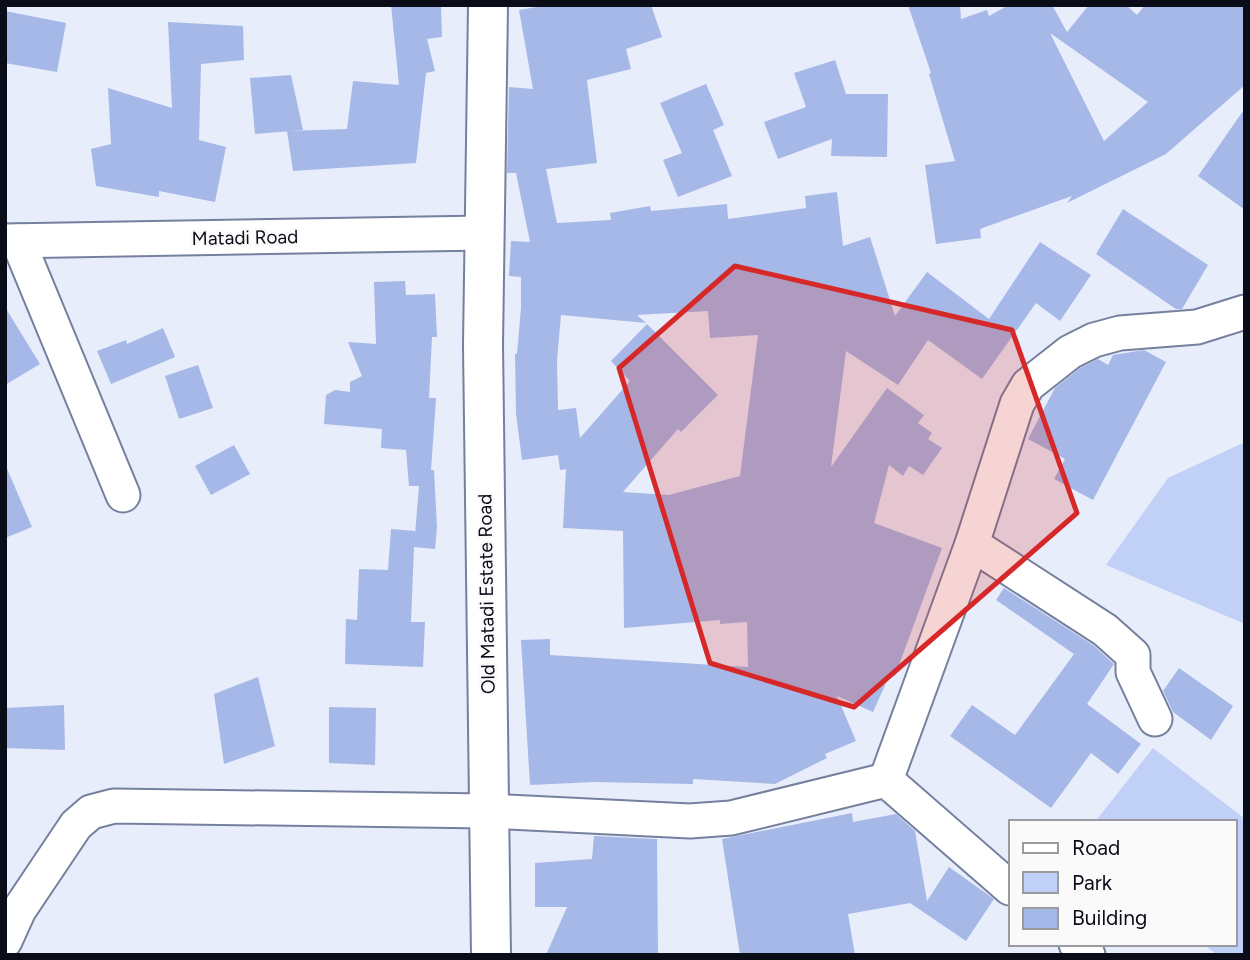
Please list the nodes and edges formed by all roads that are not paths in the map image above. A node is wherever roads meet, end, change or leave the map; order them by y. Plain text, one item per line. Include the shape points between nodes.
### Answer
1 (488, 5) edge
2 (484, 233) junction
3 (11, 241) edge
4 (1245, 312) edge
5 (123, 495) dead end
6 (972, 544) junction
7 (1155, 719) dead end
8 (886, 780) junction
9 (488, 811) junction
10 (1009, 887) edge
11 (5, 941) edge
12 (491, 955) edge

1 - 2 street, Old Matadi Estate Road
2 - 3 street, Matadi Road
2 - 9 street, Old Matadi Estate Road
3 - 5 street
4 - 6 street via 1197,327 1094,340 1070,352 1028,385 1017,404
6 - 7 street via 1105,629 1133,655 1133,672
6 - 8 street
8 - 9 street via 731,818 690,821
8 - 10 street
9 - 11 street via 114,806 91,812 76,825 19,910
9 - 12 street, Old Matadi Estate Road

